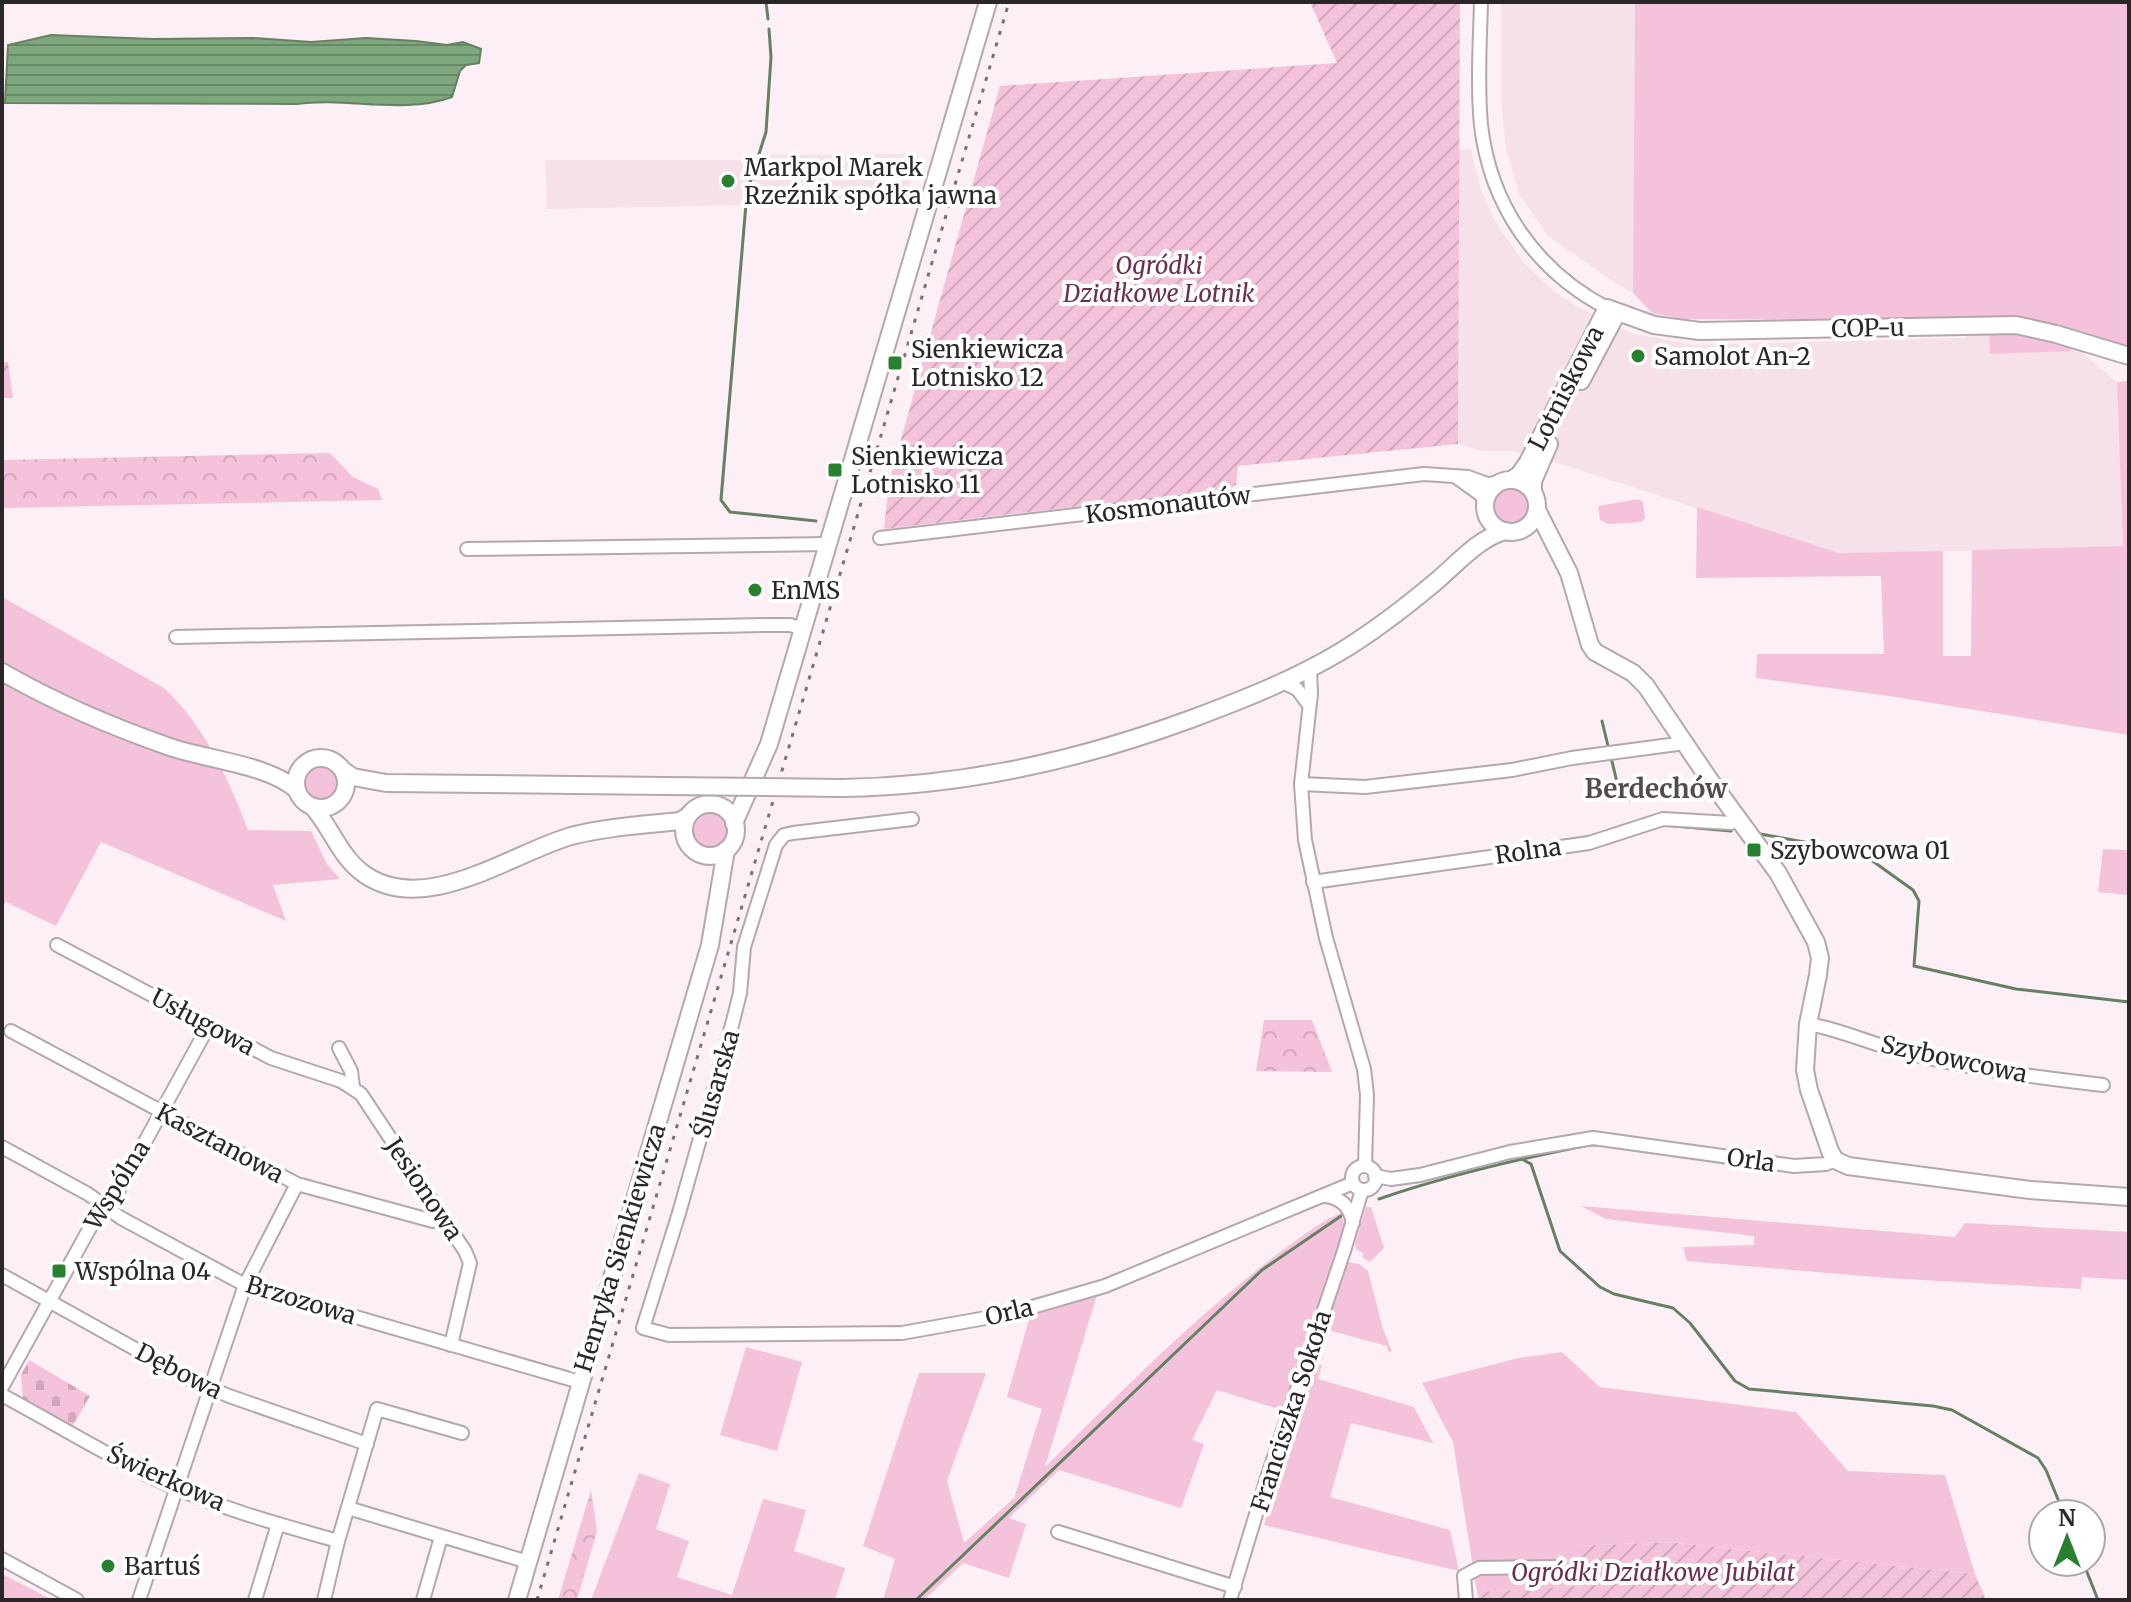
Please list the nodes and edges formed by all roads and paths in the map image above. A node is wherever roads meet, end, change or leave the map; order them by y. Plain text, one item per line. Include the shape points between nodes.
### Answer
1 (988, 2) edge
2 (1481, 2) edge
3 (1612, 311) junction
4 (2129, 356) edge
5 (1456, 477) junction
6 (1505, 482) junction
7 (1533, 491) junction
8 (1487, 509) junction
9 (1537, 510) junction
10 (1523, 529) junction
11 (1505, 531) junction
12 (880, 538) dead end
13 (829, 544) junction
14 (1555, 546) junction
15 (467, 549) dead end
16 (1468, 552) junction
17 (804, 629) junction
18 (176, 637) dead end
19 (1310, 668) junction
20 (2, 672) edge
21 (1282, 682) junction
22 (1309, 705) junction
23 (1685, 743) junction
24 (301, 767) junction
25 (258, 771) junction
26 (344, 771) junction
27 (386, 783) junction
28 (750, 783) junction
29 (1301, 784) junction
30 (297, 790) junction
31 (340, 799) junction
32 (717, 806) junction
33 (313, 807) junction
34 (688, 816) junction
35 (912, 819) dead end
36 (1740, 819) junction
37 (734, 823) junction
38 (635, 827) junction
39 (686, 840) junction
40 (335, 841) junction
41 (726, 850) junction
42 (703, 855) junction
43 (1313, 882) junction
44 (718, 895) junction
45 (57, 945) dead end
46 (1808, 1024) junction
47 (209, 1025) junction
48 (11, 1031) dead end
49 (339, 1048) dead end
50 (2103, 1085) dead end
51 (353, 1087) junction
52 (162, 1112) junction
53 (2, 1147) edge
54 (1835, 1160) junction
55 (1365, 1166) junction
56 (1375, 1176) junction
57 (297, 1184) junction
58 (1358, 1187) junction
59 (1320, 1196) junction
60 (2129, 1197) edge
61 (106, 1207) junction
62 (443, 1217) junction
63 (1353, 1223) junction
64 (2, 1275) edge
65 (245, 1285) junction
66 (49, 1301) junction
67 (643, 1328) joint
68 (451, 1345) junction
69 (580, 1382) junction
70 (2, 1387) edge
71 (210, 1388) junction
72 (2, 1395) edge
73 (462, 1433) dead end
74 (367, 1444) junction
75 (175, 1487) junction
76 (348, 1508) junction
77 (278, 1524) junction
78 (1058, 1532) dead end
79 (441, 1537) junction
80 (338, 1541) junction
81 (2, 1559) edge
82 (528, 1562) junction
83 (1554, 1567) dead end
84 (1235, 1587) junction
85 (77, 1600) edge
86 (139, 1600) edge
87 (255, 1600) edge
88 (324, 1600) edge
89 (423, 1600) edge
90 (517, 1600) edge
91 (1230, 1600) edge
92 (1466, 1600) edge

1 - 13 main road
2 - 3 street, Lotniskowa via 1481,125 1491,177 1508,215 1534,252 1563,281
3 - 4 main road, COP-u via 1654,325 1700,331 2016,325
3 - 6 main road, Lotniskowa via 1528,462
3 - 7 main road, Lotniskowa via 1542,459
5 - 6 street, Kosmonautów
5 - 8 street via 1481,495
5 - 12 street, Kosmonautów via 1424,474
6 - 7 main road via 1523,483
6 - 8 main road via 1490,492
7 - 9 main road
8 - 11 main road via 1494,525
8 - 16 main road via 1485,525
9 - 10 main road
9 - 14 main road
10 - 11 main road
10 - 14 main road
11 - 16 main road
13 - 15 street
13 - 17 main road
14 - 23 main road via 1569,573 1590,645 1646,686
16 - 19 main road via 1390,619
17 - 18 street via 790,625
17 - 28 main road via 769,744
19 - 21 main road
19 - 22 street
20 - 25 main road via 102,723
21 - 22 street via 1297,689
21 - 27 main road, bridge via 1091,754 944,783 842,788
22 - 29 street
23 - 29 street via 1365,787
23 - 36 main road
24 - 25 main road
24 - 26 main road via 324,757
24 - 30 main road
25 - 30 main road
26 - 27 main road
26 - 31 main road via 347,783
27 - 31 main road via 352,790
28 - 32 main road
28 - 37 main road
29 - 43 street
30 - 33 main road
31 - 33 main road via 325,808
31 - 40 main road via 333,812
32 - 34 main road via 698,807
32 - 37 main road
33 - 40 main road
34 - 38 main road
34 - 39 main road
35 - 67 street, Ślusarska via 780,839 744,947 732,1025
36 - 43 street, Rolna via 1654,821 1589,843
36 - 46 main road via 1816,942 1820,958
37 - 41 main road via 733,841
38 - 39 main road
38 - 40 main road via 576,835 445,886 419,890 392,887 365,875
39 - 42 main road
41 - 42 main road
41 - 44 main road, Henryka Sienkiewicza
42 - 44 main road, Henryka Sienkiewicza
43 - 55 street via 1364,1069
44 - 69 main road, Henryka Sienkiewicza via 706,960
45 - 47 street, Usługowa
46 - 50 street, Szybowcowa via 1962,1064
46 - 54 main road via 1805,1070
47 - 51 street, Usługowa via 271,1058
47 - 52 street, Wspólna
48 - 52 street, Kasztanowa
49 - 51 street
51 - 62 street, Jesionowa
52 - 57 street, Kasztanowa
52 - 61 street, Wspólna
53 - 61 street, Brzozowa
54 - 56 street, Orla via 1794,1166 1593,1138 1420,1175
54 - 60 main road, Orla via 2008,1188
55 - 56 street
55 - 58 street via 1354,1173
56 - 58 street via 1372,1187
57 - 62 street, Kasztanowa via 433,1221
57 - 65 street
58 - 59 street, Orla
58 - 63 street, Franciszka Sokoła
59 - 63 street via 1341,1201
59 - 67 street, Orla via 1105,1286 1008,1314 902,1333 669,1335
61 - 65 street, Brzozowa
61 - 66 street, Wspólna
62 - 68 street, Jesionowa via 470,1263
63 - 84 street, Franciszka Sokoła
64 - 66 street, Dębowa
65 - 68 street, Brzozowa
65 - 71 street
66 - 70 street, Wspólna
66 - 71 street, Dębowa
68 - 69 street, Brzozowa
69 - 82 main road, Henryka Sienkiewicza
71 - 74 street, Dębowa
71 - 75 street
72 - 75 street, Świerkowa
73 - 74 street via 377,1409
74 - 76 street
75 - 77 street, Świerkowa
75 - 86 street
76 - 79 street
76 - 80 street
77 - 80 street, Świerkowa
77 - 87 street
78 - 84 street
79 - 82 street
79 - 89 street
80 - 88 street
81 - 85 street
82 - 90 main road, Henryka Sienkiewicza
83 - 92 street via 1479,1568 1464,1576
84 - 91 street, Franciszka Sokoła

